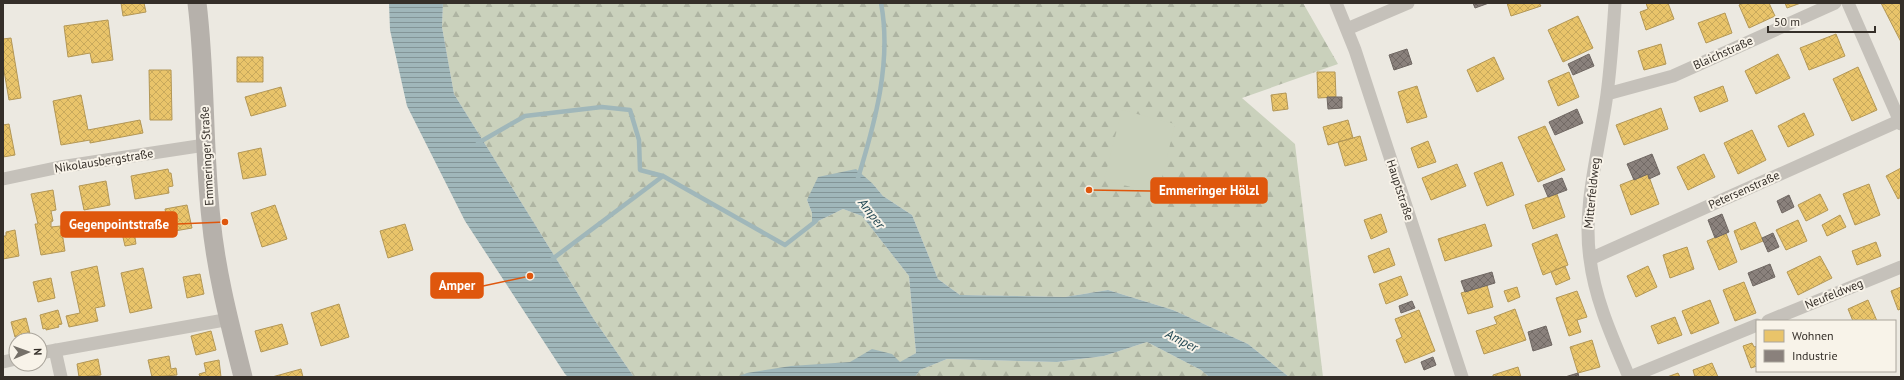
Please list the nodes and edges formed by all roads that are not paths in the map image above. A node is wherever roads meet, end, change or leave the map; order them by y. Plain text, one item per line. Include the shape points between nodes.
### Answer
1 (197, 3) edge
2 (1336, 3) edge
3 (1408, 3) edge
4 (1615, 3) edge
5 (1835, 3) edge
6 (1848, 3) edge
7 (1347, 29) junction
8 (1607, 94) junction
9 (1900, 123) edge
10 (205, 145) junction
11 (3, 179) edge
12 (1590, 259) junction
13 (1901, 267) edge
14 (230, 319) junction
15 (1770, 320) edge
16 (1756, 325) edge
17 (55, 350) junction
18 (48, 351) edge
19 (61, 377) edge
20 (244, 377) edge
21 (1462, 377) edge
22 (1629, 377) edge

1 - 10 street, Emmeringer Straße via 203,56
2 - 7 street, Hauptstraße
3 - 7 street
4 - 8 street, Mitterfeldweg
5 - 8 street, Blaichstraße via 1674,76
6 - 9 street
7 - 21 street, Hauptstraße
8 - 12 street, Mitterfeldweg via 1594,169 1588,230
9 - 12 street, Petersenstraße
10 - 11 street, Nikolausbergstraße
10 - 14 street, Emmeringer Straße via 211,220
12 - 22 street, Mitterfeldweg via 1601,307
13 - 15 street, Neufeldweg
14 - 17 street
14 - 20 street, Emmeringer Straße
16 - 22 street
17 - 18 street
17 - 19 street

